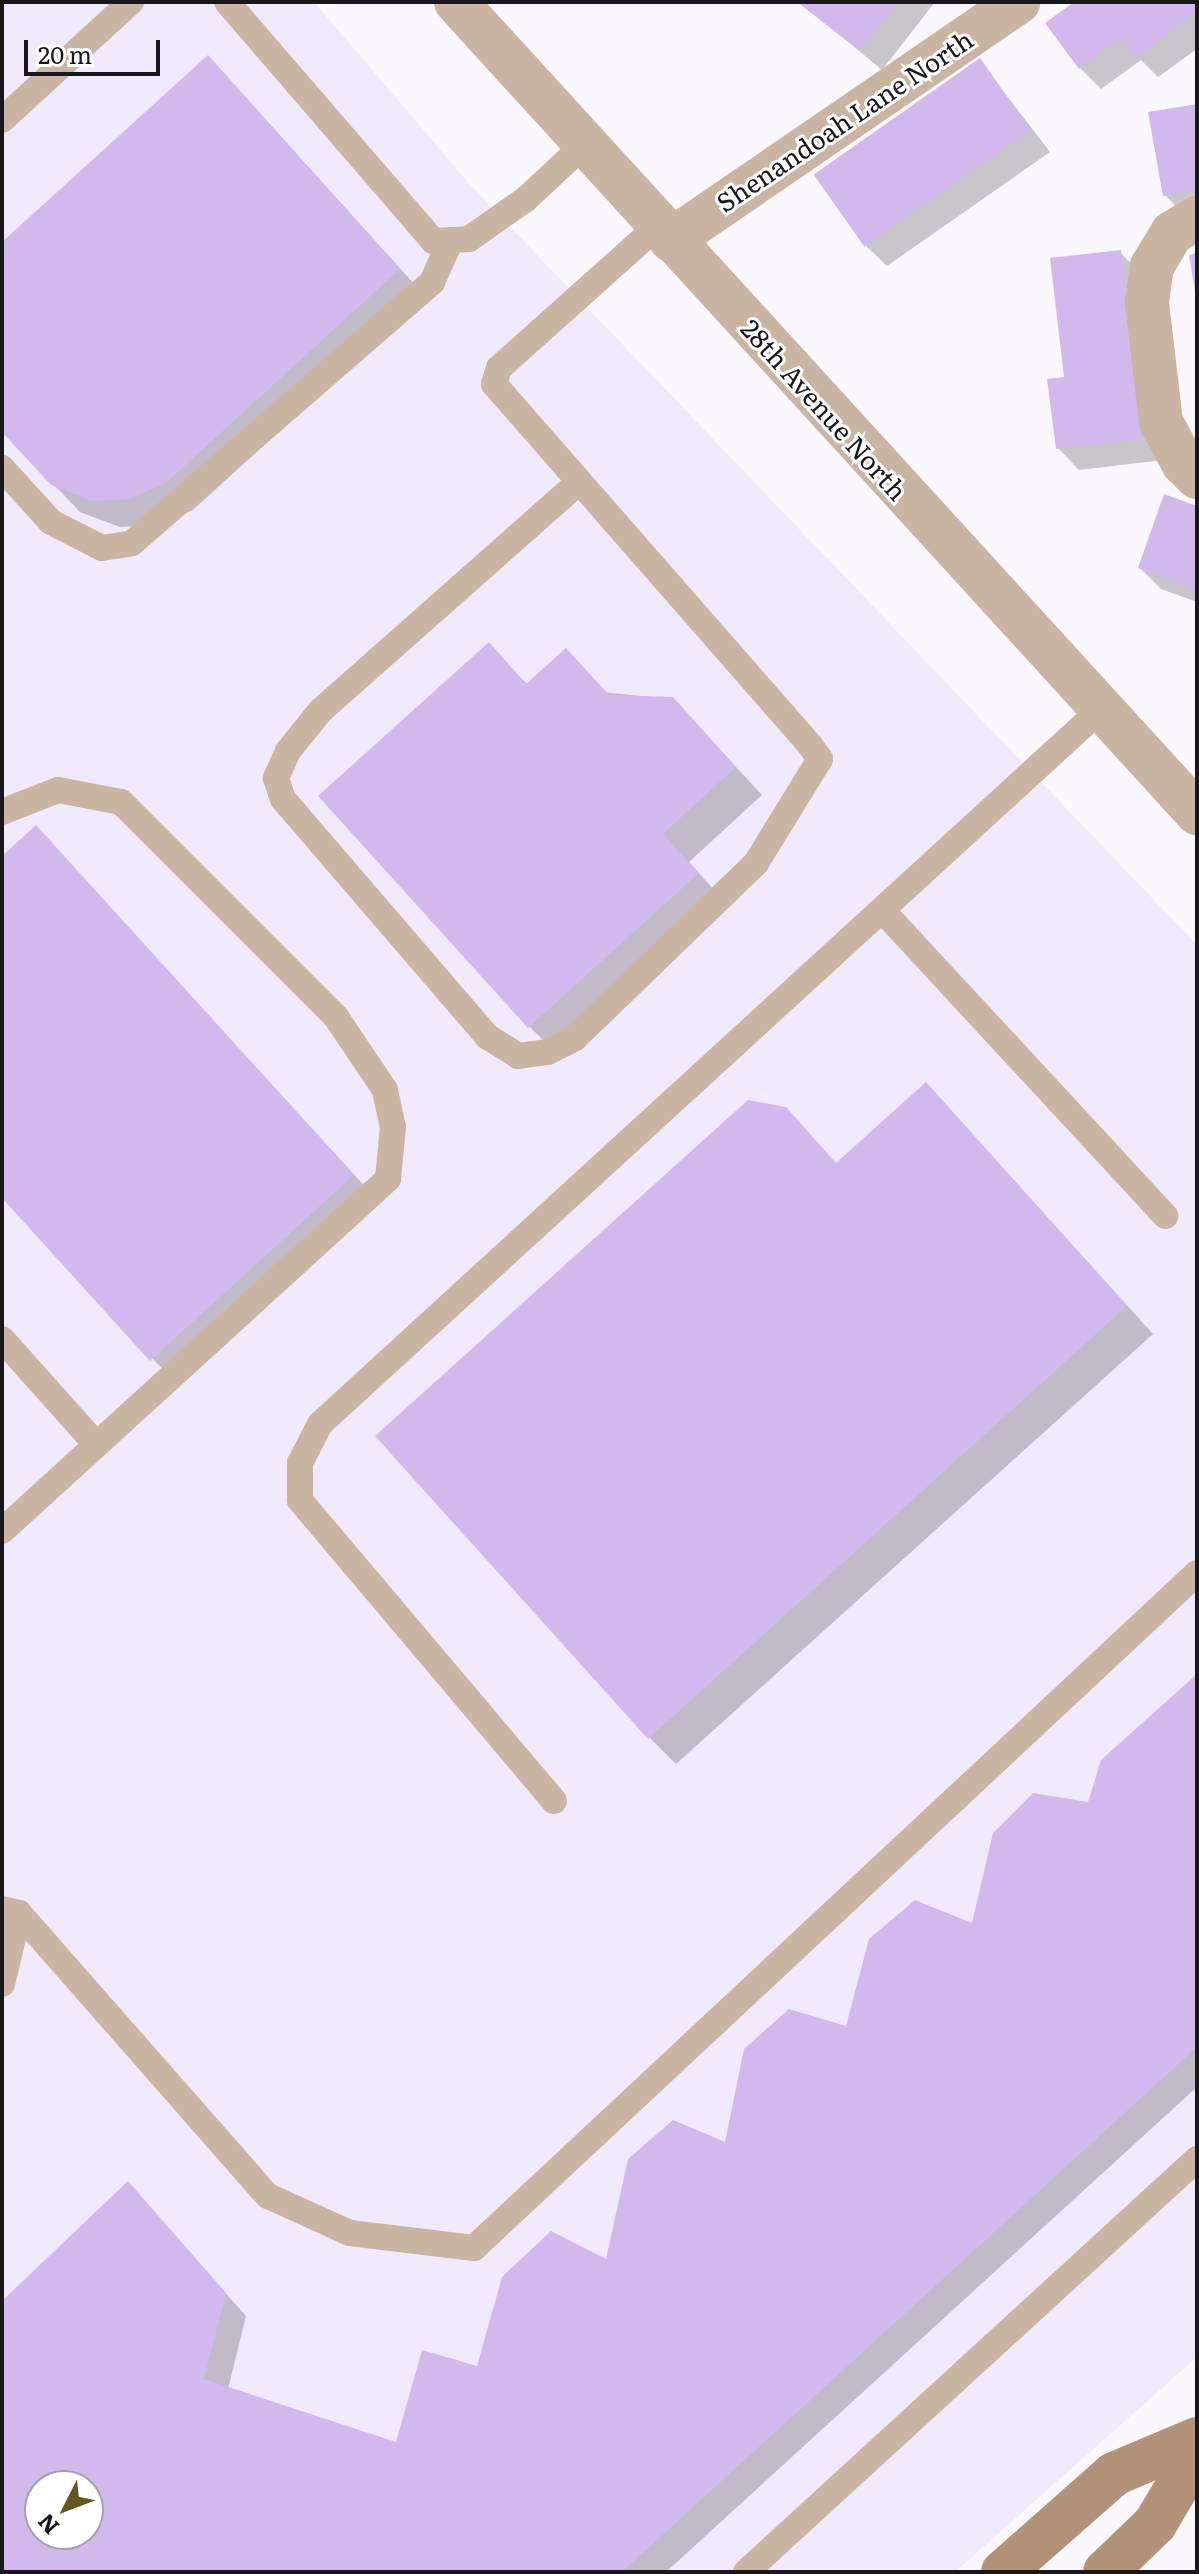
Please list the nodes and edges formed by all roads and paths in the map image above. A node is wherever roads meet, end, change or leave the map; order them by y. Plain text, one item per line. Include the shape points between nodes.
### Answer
1 (131, 2) edge
2 (227, 2) edge
3 (456, 2) edge
4 (1018, 2) edge
5 (2, 120) edge
6 (585, 144) junction
7 (1197, 218) edge
8 (665, 233) junction
9 (451, 240) junction
10 (2, 468) edge
11 (1197, 477) edge
12 (579, 482) junction
13 (1100, 710) junction
14 (2, 812) edge
15 (1197, 813) edge
16 (882, 910) junction
17 (1165, 1216) dead end
18 (2, 1339) edge
19 (95, 1443) junction
20 (2, 1531) edge
21 (1197, 1573) edge
22 (554, 1801) dead end
23 (11, 1911) edge
24 (2, 1984) edge
25 (1197, 2159) edge
26 (1197, 2439) edge
27 (1197, 2453) edge
28 (746, 2572) edge
29 (1003, 2572) edge
30 (1105, 2572) edge

1 - 5 lane
2 - 9 lane via 433,241
3 - 6 street, 28th Avenue North
4 - 8 street, Shenandoah Lane North
6 - 8 street, 28th Avenue North
6 - 9 lane via 526,199 469,239
7 - 11 street via 1172,233 1152,266 1147,303 1161,422 1183,463
8 - 12 lane via 499,368 494,384
8 - 13 street, 28th Avenue North
9 - 10 lane via 432,282 132,543 102,548 51,522
12 - 12 lane via 820,759 756,863 575,1038 548,1052 518,1056 488,1037 283,799 276,778 288,751 321,710
13 - 15 street, 28th Avenue North
13 - 16 lane
14 - 19 lane via 58,790 121,802 336,1017 385,1090 393,1127 388,1179
16 - 17 lane
16 - 22 lane via 320,1424 300,1463 300,1500
18 - 19 lane
19 - 20 lane
21 - 23 lane via 474,2248 350,2233 268,2196
23 - 24 lane
25 - 28 lane
26 - 29 main road via 1114,2474
27 - 30 main road via 1155,2524

